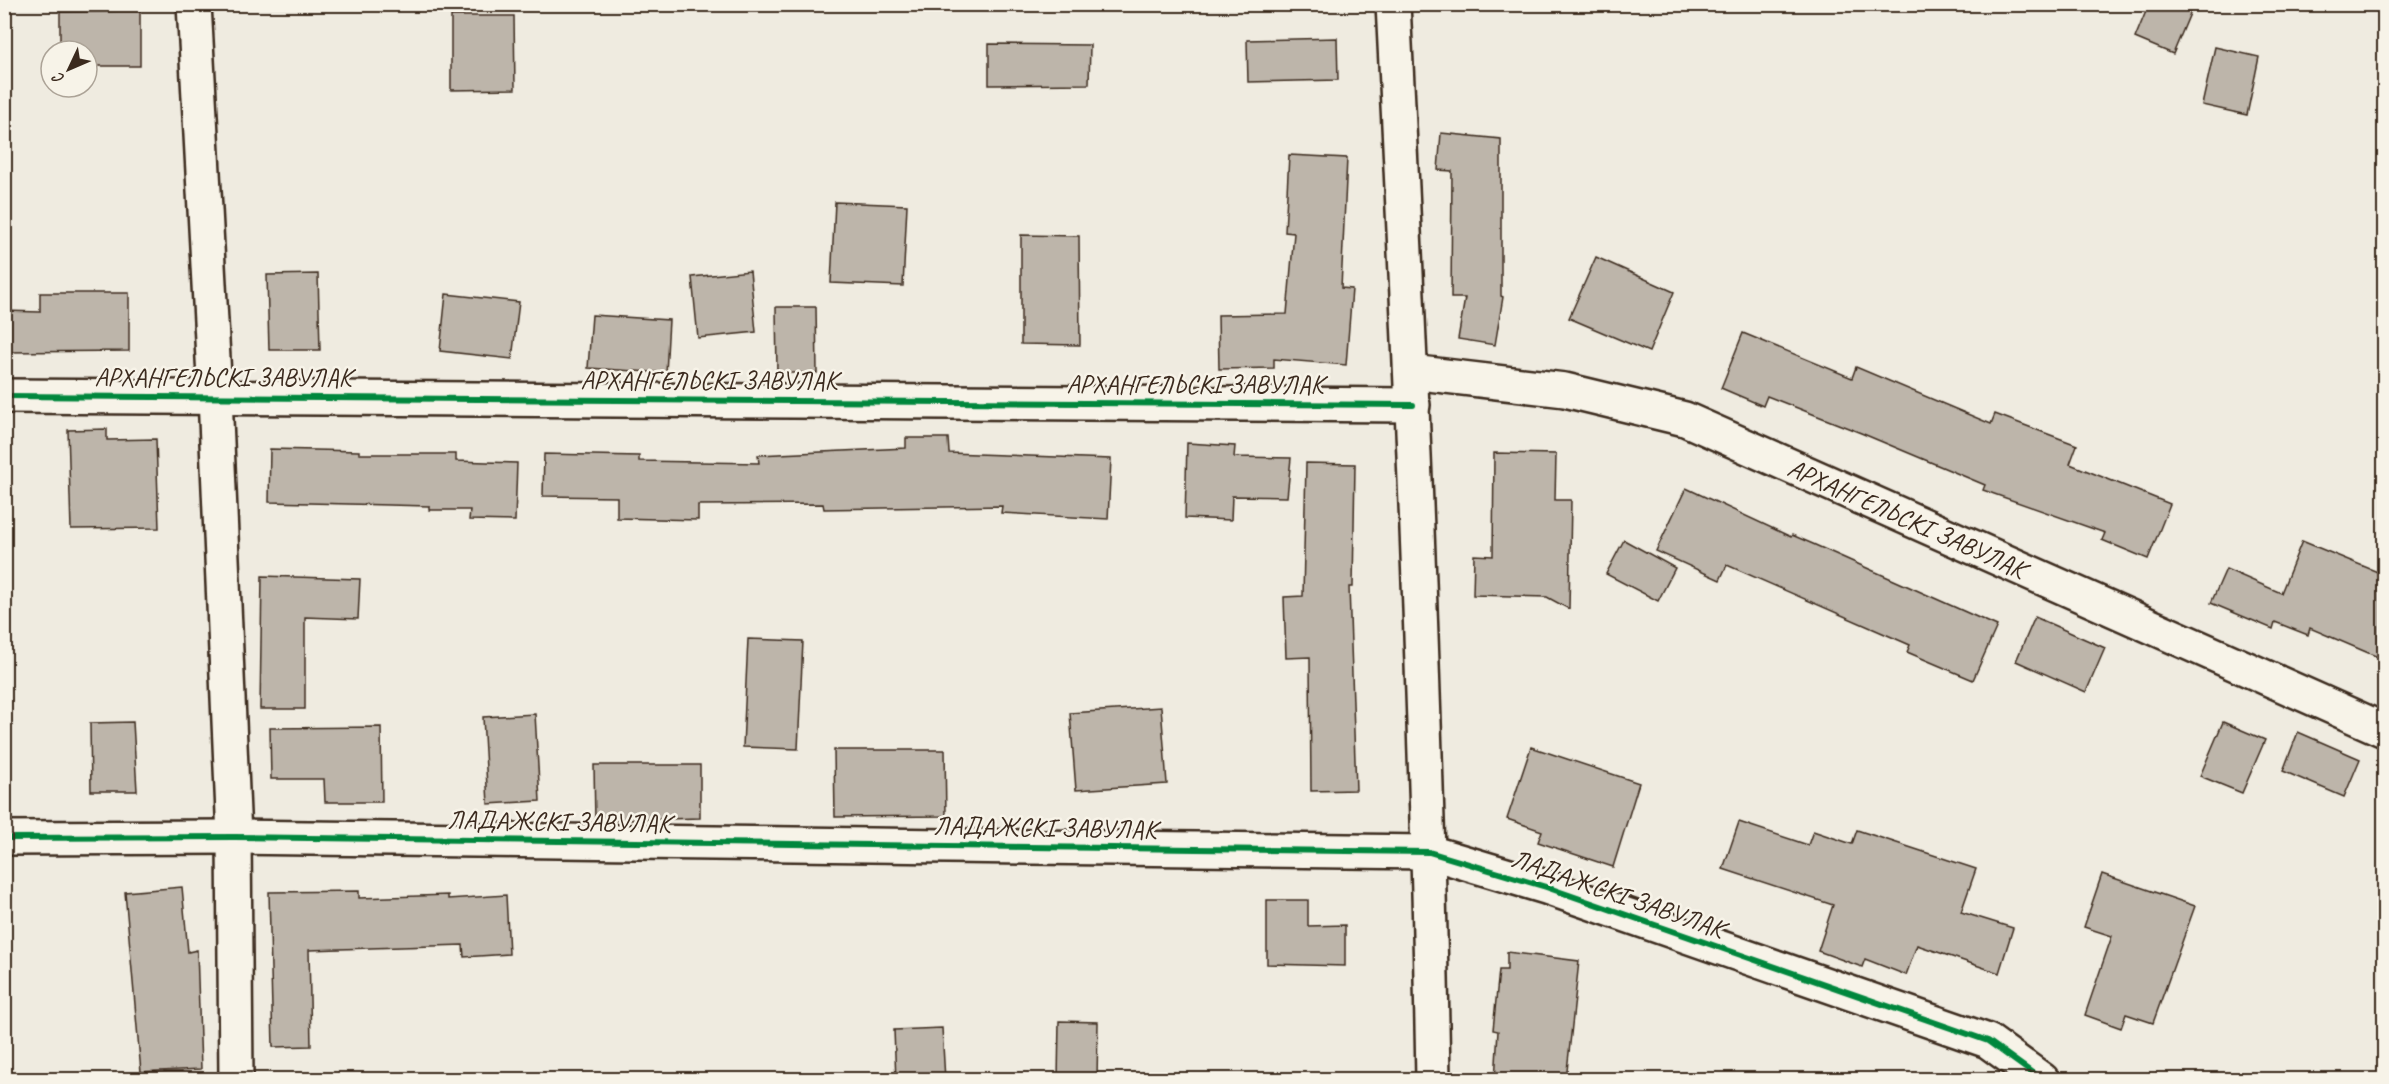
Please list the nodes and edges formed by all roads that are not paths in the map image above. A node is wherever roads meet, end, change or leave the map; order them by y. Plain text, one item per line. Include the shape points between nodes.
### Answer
1 (194, 4) edge
2 (1393, 4) edge
3 (1411, 372) junction
4 (4, 396) edge
5 (215, 396) junction
6 (1413, 405) junction
7 (2385, 730) edge
8 (234, 837) junction
9 (4, 838) edge
10 (1429, 852) junction
11 (236, 1080) edge
12 (1433, 1080) edge
13 (2042, 1080) edge

1 - 5 street
2 - 3 street
3 - 6 street
3 - 7 street, АРХАНГЕЛЬСКІ ЗАВУЛАК via 1565,390 1685,419
4 - 5 street, АРХАНГЕЛЬСКІ ЗАВУЛАК
5 - 6 street, АРХАНГЕЛЬСКІ ЗАВУЛАК
5 - 8 street
6 - 10 street
8 - 9 street, ЛАДАЖСКІ ЗАВУЛАК
8 - 10 street, ЛАДАЖСКІ ЗАВУЛАК
8 - 11 street
10 - 12 street
10 - 13 street, ЛАДАЖСКІ ЗАВУЛАК via 1546,887 1988,1041

